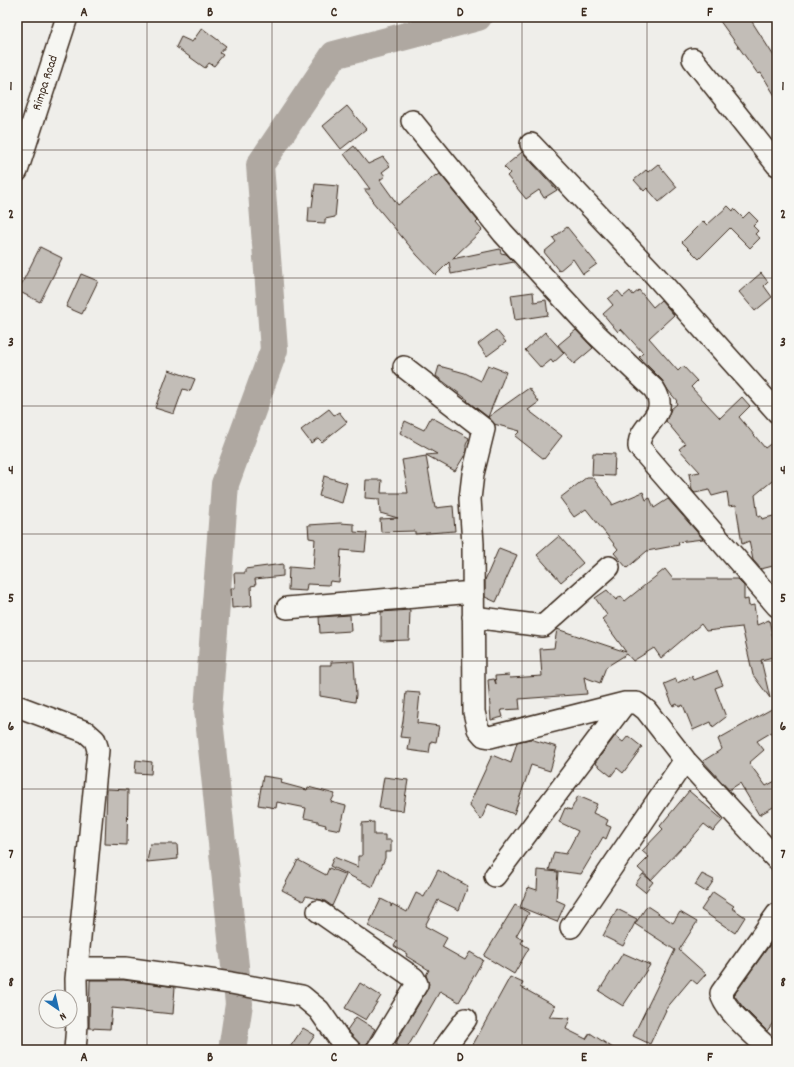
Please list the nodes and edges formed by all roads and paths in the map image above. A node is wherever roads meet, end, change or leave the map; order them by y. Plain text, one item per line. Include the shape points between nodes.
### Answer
1 (67, 17) edge
2 (693, 59) dead end
3 (412, 121) dead end
4 (531, 144) dead end
5 (777, 165) edge
6 (17, 171) edge
7 (404, 367) dead end
8 (777, 412) edge
9 (609, 567) dead end
10 (473, 592) junction
11 (777, 606) edge
12 (288, 608) dead end
13 (473, 617) junction
14 (625, 703) junction
15 (17, 706) edge
16 (685, 760) junction
17 (777, 860) edge
18 (495, 876) dead end
19 (318, 911) dead end
20 (777, 914) edge
21 (571, 927) dead end
22 (78, 968) junction
23 (466, 1019) dead end
24 (75, 1050) edge
25 (350, 1050) edge
26 (377, 1050) edge
27 (443, 1050) edge
28 (770, 1050) edge

1 - 6 street, Rimpa Road
2 - 5 street
3 - 11 street via 503,233 596,334 654,389 660,397 660,407 639,440 639,447
4 - 8 street via 652,272
7 - 10 street via 484,429 470,499
9 - 13 street via 543,626
10 - 12 street
10 - 13 street
13 - 14 street via 474,712 478,729 484,736 490,737
14 - 16 street via 637,703 646,710
14 - 18 street
15 - 22 street via 86,732 95,740 98,750
16 - 17 street
16 - 21 street
19 - 26 street via 414,978 418,984
20 - 28 street via 721,993 722,999 733,1013
22 - 24 street via 78,1025
22 - 25 street via 125,968 302,996 319,1010
23 - 27 street

